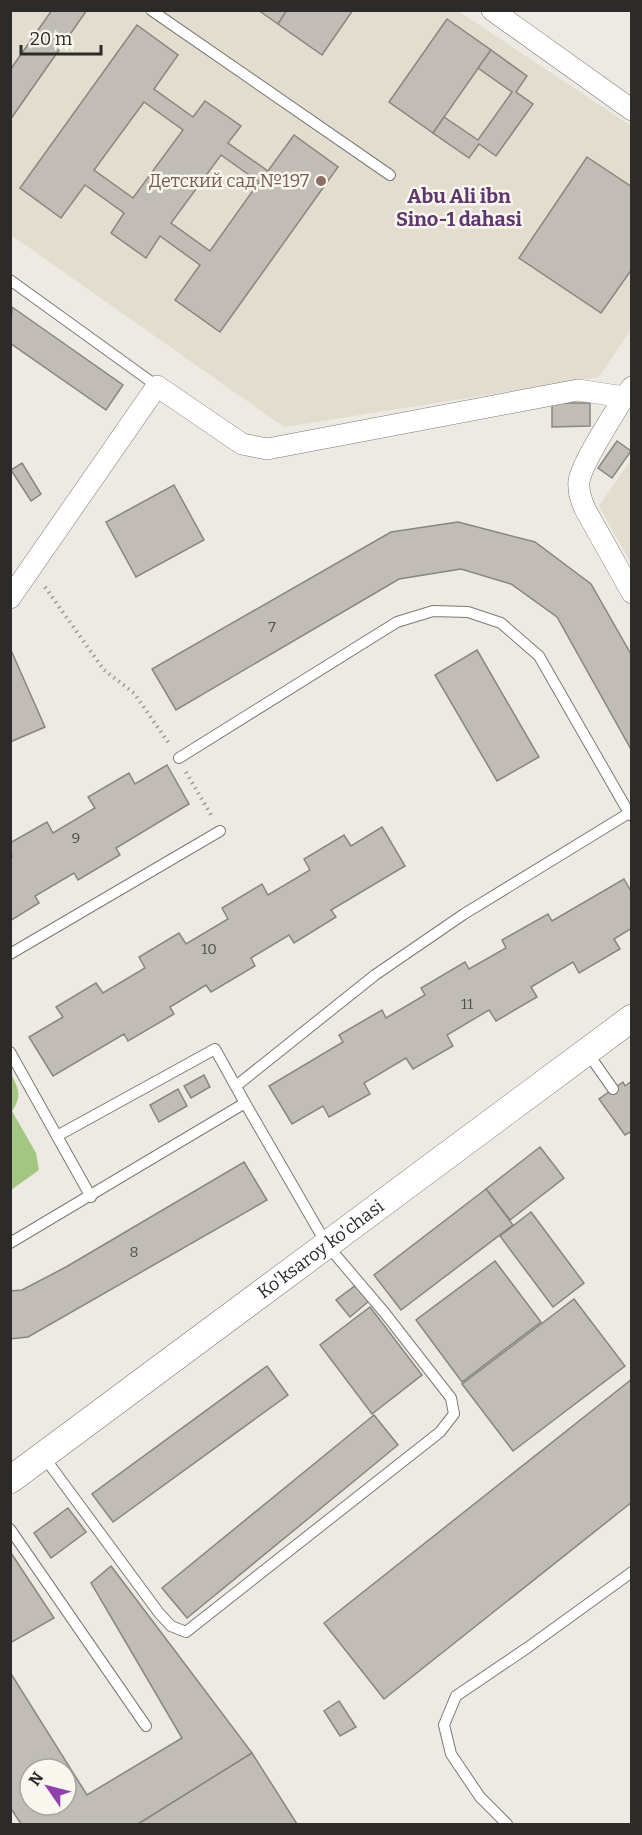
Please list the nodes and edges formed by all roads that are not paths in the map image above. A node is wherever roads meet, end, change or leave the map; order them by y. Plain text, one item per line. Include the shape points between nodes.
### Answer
1 (151, 10) edge
2 (492, 10) edge
3 (632, 110) edge
4 (390, 175) dead end
5 (10, 280) edge
6 (157, 386) junction
7 (628, 392) edge
8 (632, 592) edge
9 (10, 598) edge
10 (178, 758) road end
11 (631, 814) edge
12 (220, 831) road end
13 (10, 954) edge
14 (632, 1018) edge
15 (10, 1052) edge
16 (586, 1052) junction
17 (236, 1086) junction
18 (613, 1089) dead end
19 (245, 1103) junction
20 (57, 1136) junction
21 (91, 1197) junction
22 (10, 1244) edge
23 (327, 1245) junction
24 (44, 1456) junction
25 (10, 1480) edge
26 (10, 1529) edge
27 (632, 1572) edge
28 (146, 1726) dead end
29 (507, 1824) edge

1 - 4 lane
2 - 3 street
5 - 6 lane
6 - 7 street via 242,444 267,449 578,390
6 - 9 street
7 - 8 street via 588,460 579,480 579,495
10 - 11 lane via 397,622 433,611 468,612 501,623 539,656
11 - 17 lane via 464,914 375,975
12 - 13 lane
14 - 16 street, Ko'ksaroy ko'chasi
15 - 20 lane
16 - 18 lane
16 - 23 street, Ko'ksaroy ko'chasi
17 - 19 lane
17 - 20 lane via 214,1049
19 - 21 lane
19 - 23 lane
20 - 21 lane
21 - 22 lane
23 - 24 street, Ko'ksaroy ko'chasi
23 - 24 lane via 451,1398 454,1414 440,1432 186,1632 171,1626 159,1613
24 - 25 street, Ko'ksaroy ko'chasi
26 - 28 lane
27 - 29 lane via 456,1696 444,1725 451,1754 480,1797

